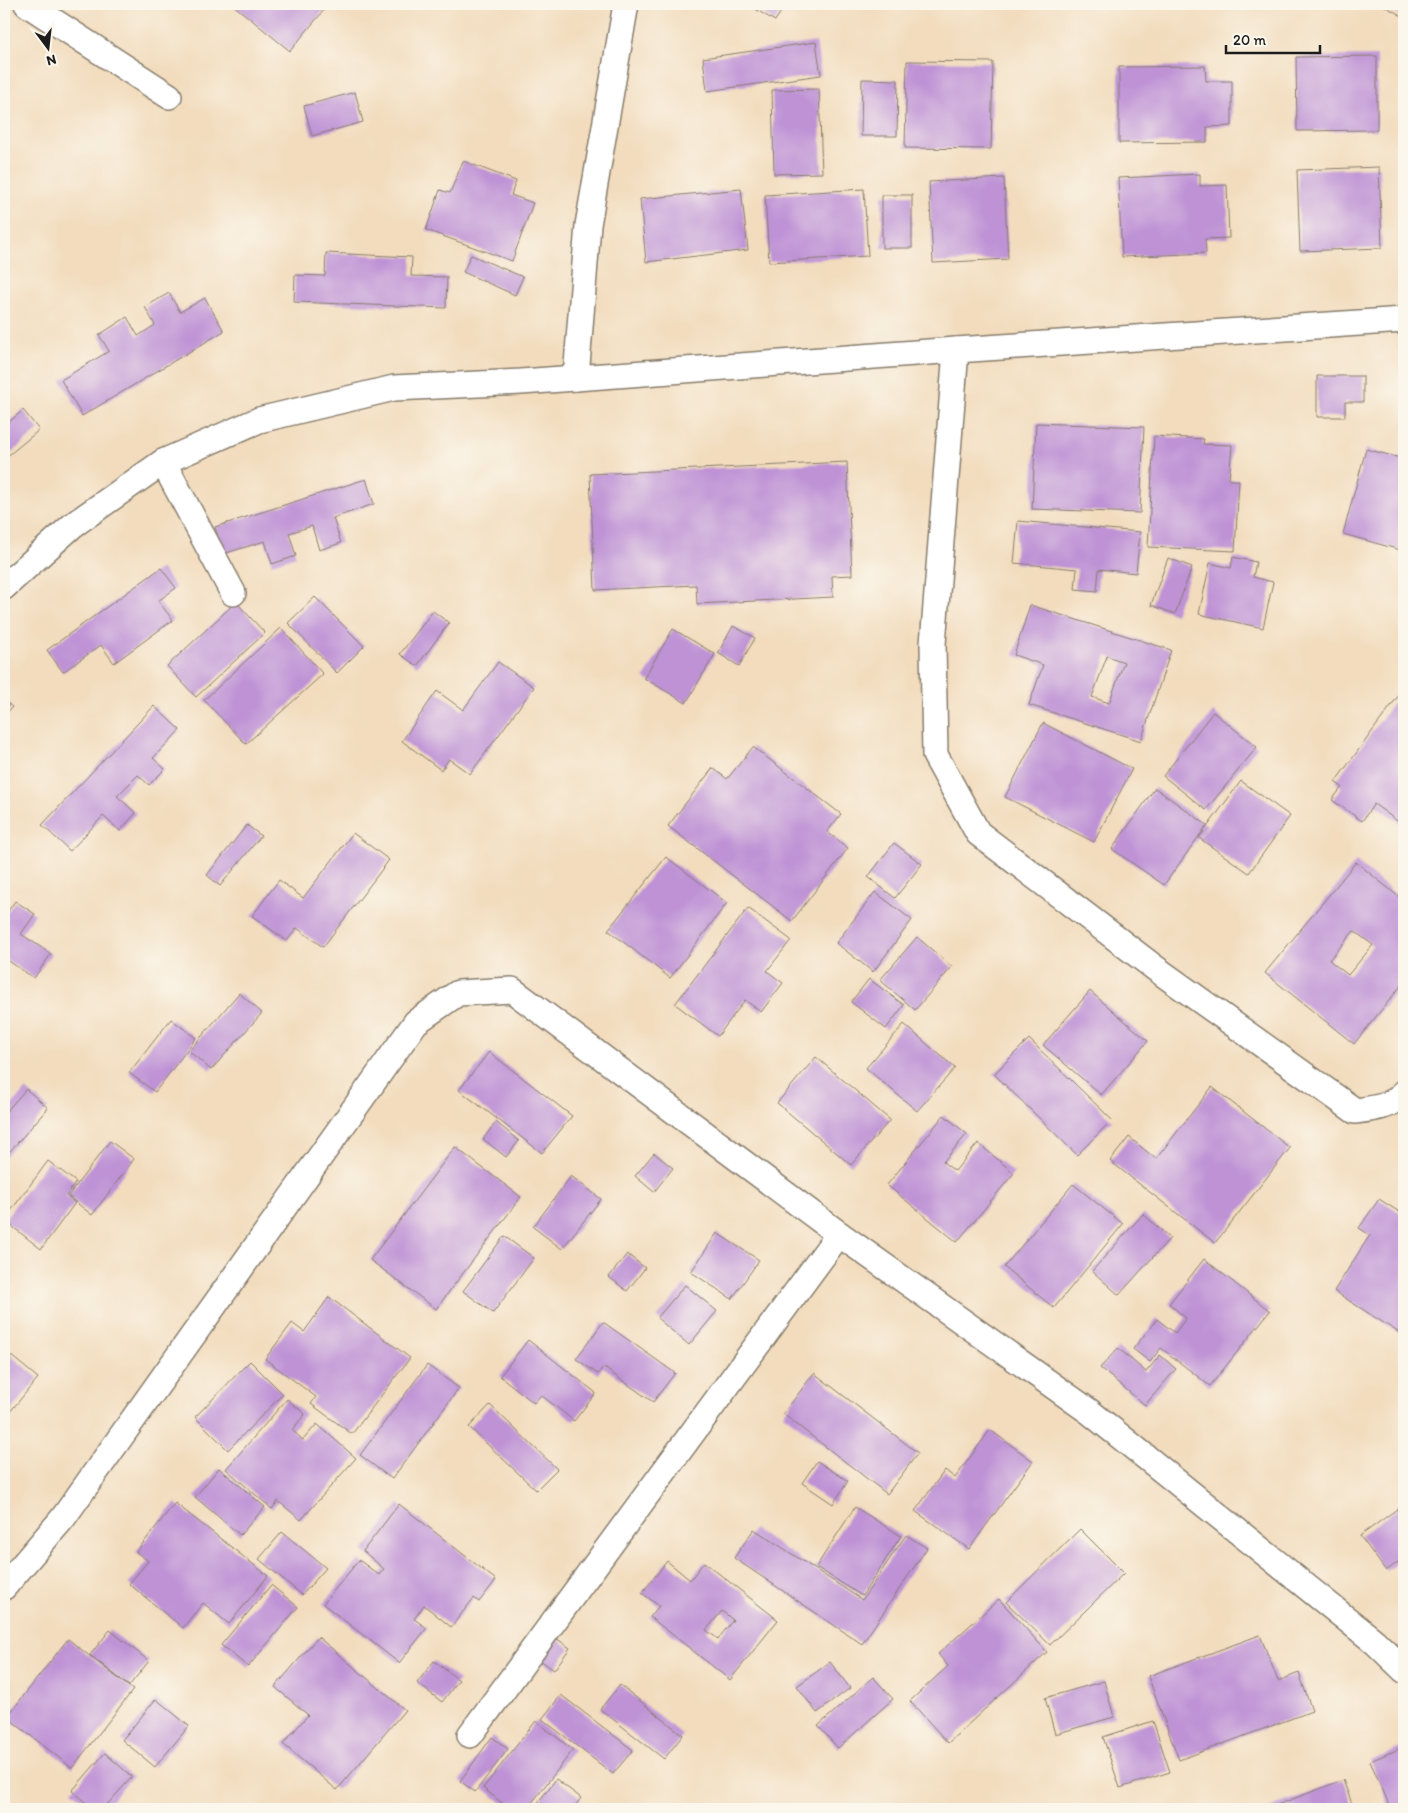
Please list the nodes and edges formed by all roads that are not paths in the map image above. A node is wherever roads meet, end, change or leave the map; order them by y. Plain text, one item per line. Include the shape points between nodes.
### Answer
1 (26, 4) edge
2 (626, 4) edge
3 (169, 96) dead end
4 (1404, 320) edge
5 (956, 350) junction
6 (576, 378) junction
7 (164, 462) junction
8 (4, 587) edge
9 (233, 593) dead end
10 (1404, 1093) edge
11 (839, 1234) junction
12 (4, 1586) edge
13 (1404, 1670) edge
14 (470, 1736) dead end

1 - 3 street
2 - 6 street via 588,225
4 - 5 street
5 - 6 street
5 - 10 street via 933,644 935,755 978,833 1155,968 1355,1112 1379,1108
6 - 7 street via 394,388 259,420
7 - 8 street via 72,525
7 - 9 street
11 - 12 street via 512,990 458,993 416,1022 63,1518
11 - 13 street via 1090,1412 1375,1642
11 - 14 street

